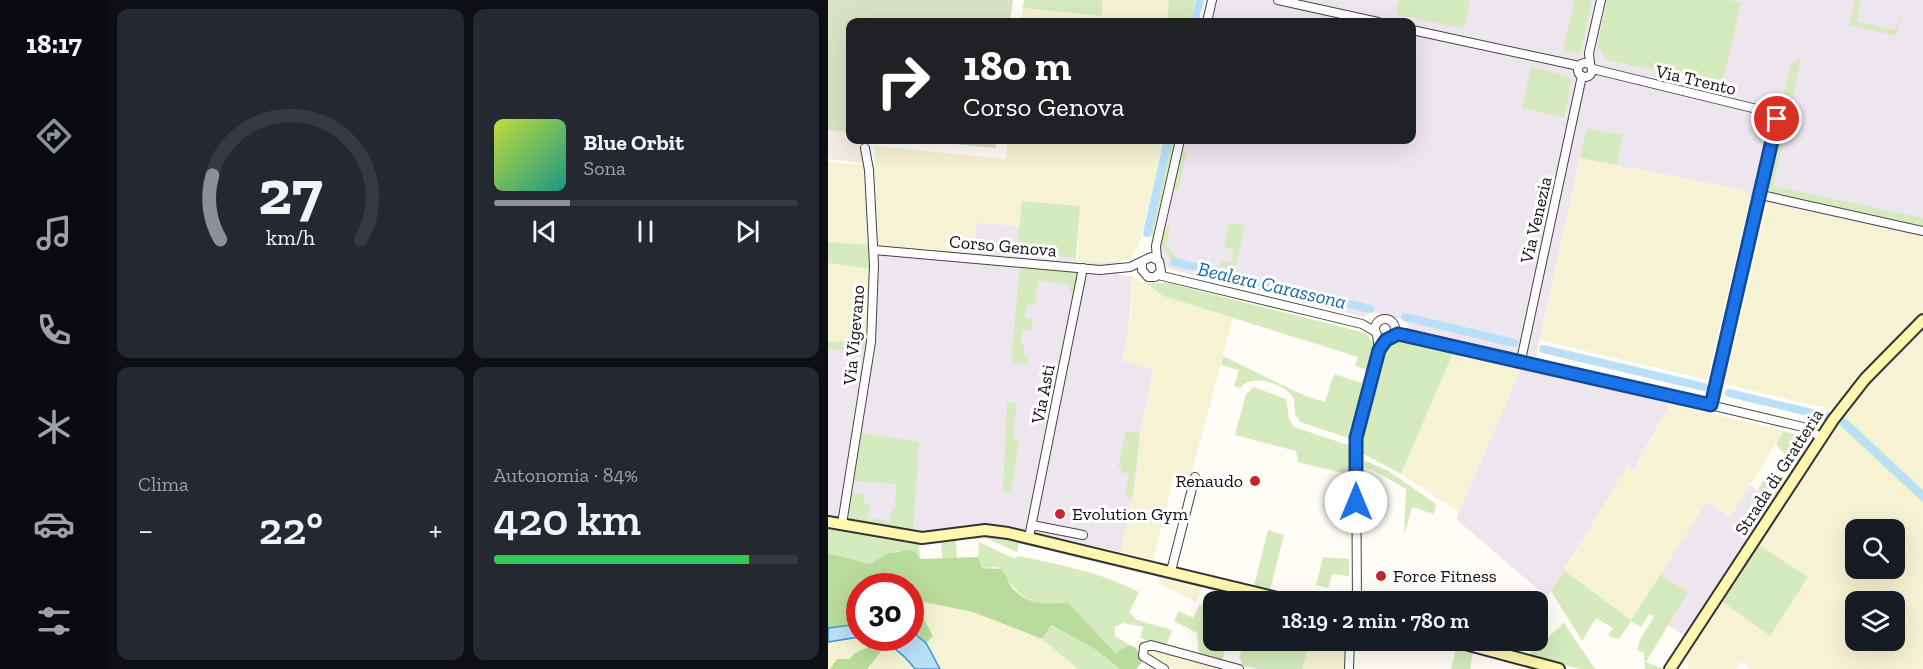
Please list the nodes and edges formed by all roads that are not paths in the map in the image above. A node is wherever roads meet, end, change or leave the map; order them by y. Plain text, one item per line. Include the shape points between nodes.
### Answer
1 (1212, 0) edge
2 (1278, 0) edge
3 (1601, 0) edge
4 (1208, 18) edge
5 (1360, 18) edge
6 (1416, 31) edge
7 (1587, 70) junction
8 (1179, 144) edge
9 (865, 148) dead end
10 (1761, 195) junction
11 (1923, 231) edge
12 (874, 250) junction
13 (1153, 258) junction
14 (1142, 264) junction
15 (1130, 267) junction
16 (1083, 268) junction
17 (1160, 272) junction
18 (1143, 274) junction
19 (1923, 320) edge
20 (1379, 321) junction
21 (1362, 324) junction
22 (1395, 326) junction
23 (1406, 333) junction
24 (1376, 334) junction
25 (1391, 337) junction
26 (1379, 350) junction
27 (1521, 360) junction
28 (1711, 405) junction
29 (1821, 437) junction
30 (1196, 477) dead end
31 (828, 522) edge
32 (842, 524) junction
33 (1032, 525) junction
34 (1083, 535) dead end
35 (1029, 537) junction
36 (1171, 571) junction
37 (1250, 591) edge
38 (1358, 591) edge
39 (1350, 651) edge
40 (1491, 651) edge
41 (1680, 655) junction
42 (1164, 669) edge
43 (1239, 669) edge
44 (1349, 669) edge
45 (1559, 669) edge
46 (1670, 669) edge
47 (1678, 669) edge

1 - 4 street
2 - 5 street
3 - 7 street
6 - 7 street, Via Trento
7 - 10 street, Via Trento via 1772,113 1777,124
7 - 27 street, Via Venezia
8 - 13 street
9 - 12 street, Via Vigevano
10 - 11 street
10 - 28 street, Via Trento
12 - 16 street, Corso Genova
12 - 32 street, Via Vigevano via 870,357
13 - 14 street, Corso Genova
13 - 17 street
14 - 15 street, Corso Genova
14 - 18 street
15 - 16 street, Corso Genova
15 - 18 street, Corso Genova
16 - 33 street, Via Asti
17 - 18 street, Corso Genova via 1151,278
17 - 21 street
19 - 29 main road, Strada di Gratteria via 1865,379
20 - 21 street
20 - 22 street via 1388,319
20 - 24 street
21 - 24 street
22 - 23 street
22 - 25 street
23 - 25 street
23 - 27 street
24 - 25 street
24 - 26 street
25 - 26 street
26 - 38 street via 1356,438
27 - 28 street
28 - 29 street via 1803,427
29 - 41 main road, Strada di Gratteria
30 - 36 street
31 - 32 main road
32 - 35 main road via 922,538 985,530
33 - 34 street
33 - 35 street, Via Asti
35 - 36 main road
36 - 37 main road
39 - 44 street
40 - 45 main road
41 - 46 main road, Strada di Gratteria
41 - 47 main road, Strada di Gratteria
42 - 43 street via 1143,656 1144,646

